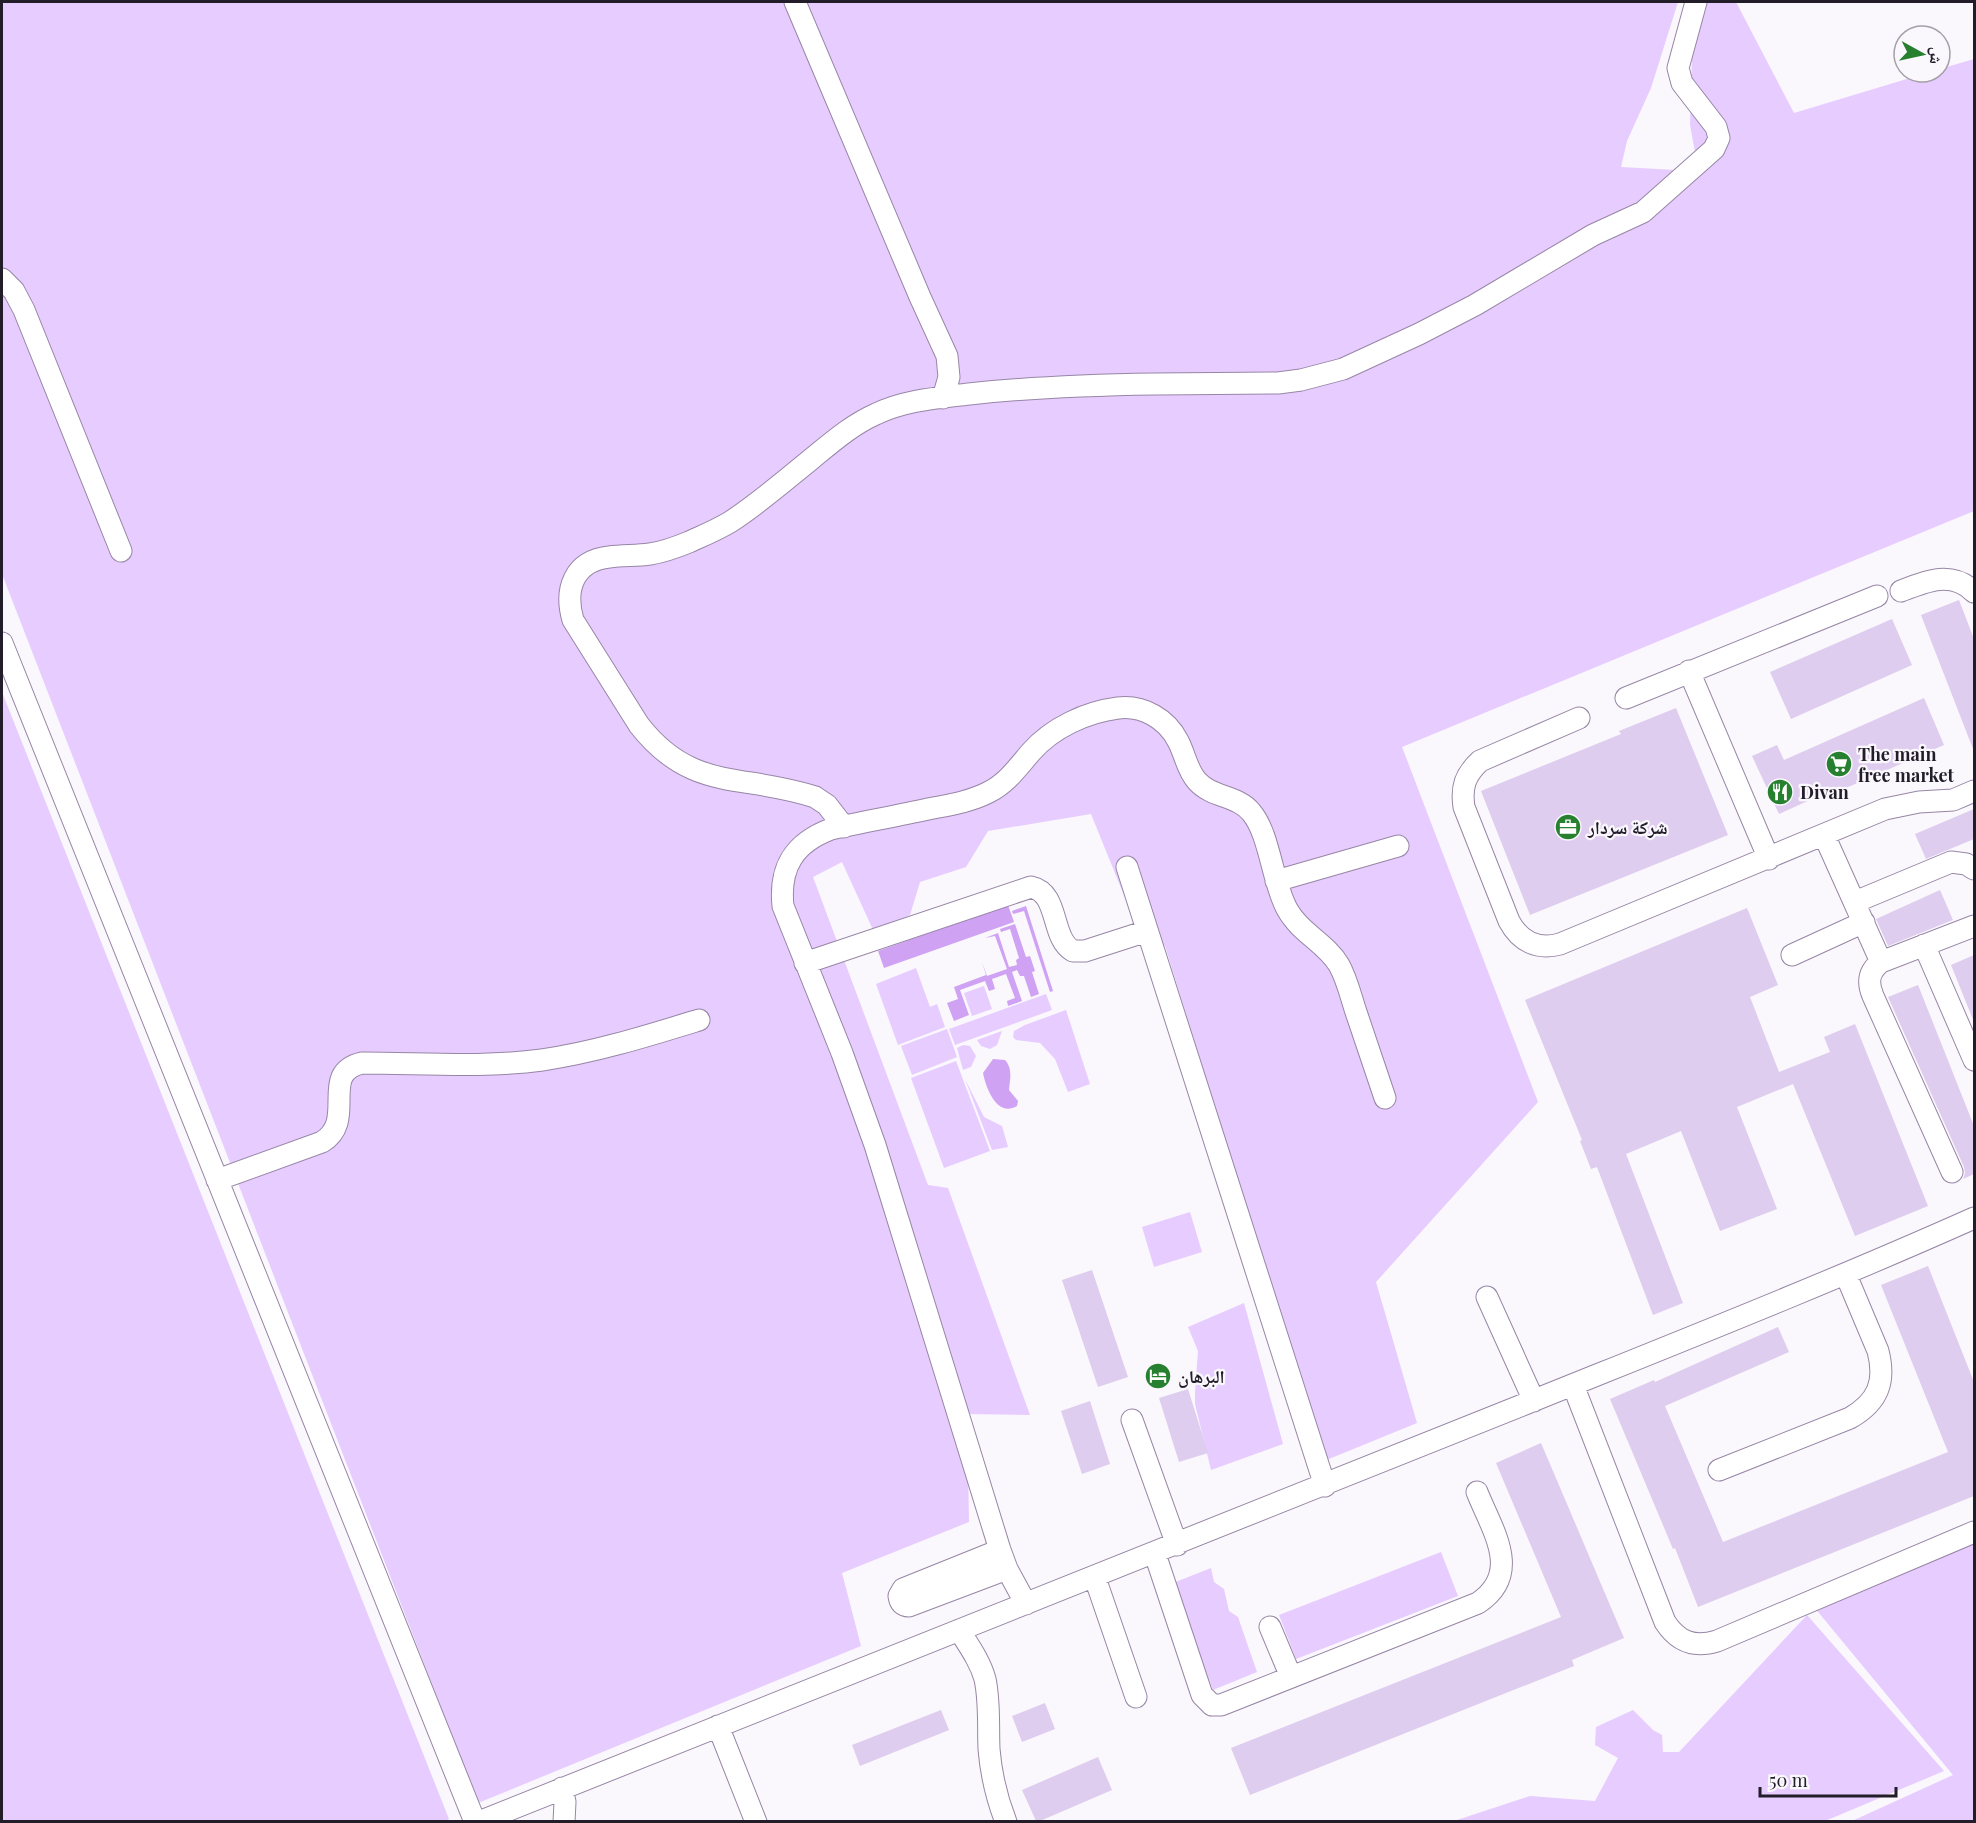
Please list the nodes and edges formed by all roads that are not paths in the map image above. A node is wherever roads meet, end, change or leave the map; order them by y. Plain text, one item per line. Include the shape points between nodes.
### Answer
1 (795, 2) edge
2 (1696, 2) edge
3 (2, 279) edge
4 (943, 398) junction
5 (121, 551) dead end
6 (1901, 591) dead end
7 (1974, 592) edge
8 (1877, 596) dead end
9 (2, 644) edge
10 (1689, 671) junction
11 (1626, 698) dead end
12 (1579, 718) dead end
13 (1974, 792) edge
14 (844, 827) junction
15 (1824, 835) junction
16 (1398, 846) dead end
17 (1769, 859) junction
18 (1127, 867) dead end
19 (1974, 869) edge
20 (1276, 881) junction
21 (1855, 902) junction
22 (1864, 922) junction
23 (1974, 926) edge
24 (1148, 931) junction
25 (1924, 945) junction
26 (1792, 955) dead end
27 (1881, 962) junction
28 (805, 963) junction
29 (699, 1020) dead end
30 (1974, 1060) edge
31 (1384, 1098) dead end
32 (1952, 1172) dead end
33 (217, 1180) junction
34 (1974, 1218) edge
35 (1846, 1275) junction
36 (1487, 1297) dead end
37 (1572, 1385) junction
38 (1534, 1401) junction
39 (1132, 1420) dead end
40 (1719, 1470) dead end
41 (1325, 1486) junction
42 (1477, 1492) dead end
43 (1974, 1532) edge
44 (1177, 1545) junction
45 (1155, 1554) junction
46 (1095, 1578) junction
47 (1026, 1604) junction
48 (1270, 1627) dead end
49 (958, 1630) junction
50 (1290, 1677) junction
51 (1136, 1697) dead end
52 (718, 1726) junction
53 (562, 1788) junction
54 (477, 1821) edge
55 (564, 1821) edge
56 (756, 1821) edge
57 (1006, 1821) edge

1 - 4 lane via 947,356 949,377
2 - 4 lane via 1678,68 1682,83 1716,127 1719,138 1714,149 1643,212 1593,235 1475,305 1343,369 1301,380 1062,385
3 - 5 lane via 24,310
4 - 14 lane via 906,403 877,413 850,429 729,522 680,546 653,554 597,559 574,577 569,591 568,606 573,620 639,725 667,754 703,774 814,797 827,805
6 - 7 lane via 1948,579
8 - 10 lane
9 - 33 lane
10 - 11 lane
10 - 17 lane
12 - 17 lane via 1486,757 1470,770 1464,781 1464,807 1509,921 1521,938 1551,947
13 - 15 lane via 1953,800 1885,809
14 - 20 lane via 977,798 1007,780 1033,750 1060,728 1090,715 1127,708 1158,717 1173,733 1197,781 1250,810 1259,825
14 - 28 lane via 817,834 806,842 792,858 783,878 783,906
15 - 17 lane
15 - 21 lane
16 - 20 lane
18 - 24 lane
19 - 21 lane via 1951,862
20 - 31 lane via 1295,921 1340,966
21 - 22 lane
22 - 26 lane
22 - 27 lane
23 - 25 lane
24 - 28 lane via 1085,951 1073,951 1064,944 1045,894 1031,887
24 - 41 lane
25 - 27 lane
25 - 30 lane
27 - 32 lane via 1871,973 1870,989
28 - 47 lane via 875,1144 1003,1559
29 - 33 lane via 616,1045 541,1060 355,1064 340,1082 338,1126 329,1138
33 - 54 lane
34 - 35 lane
35 - 37 lane
35 - 40 lane via 1881,1364 1880,1384 1871,1402 1851,1418
36 - 38 lane
37 - 38 lane
37 - 43 lane via 1665,1622 1681,1640 1692,1644 1717,1641
38 - 41 lane
39 - 44 lane
41 - 44 lane
42 - 50 lane via 1503,1562 1496,1586 1488,1596
44 - 45 lane
45 - 46 lane
45 - 50 lane via 1202,1695 1208,1702 1221,1705
46 - 47 lane
46 - 51 lane
47 - 49 lane
48 - 50 lane
49 - 52 lane
49 - 57 lane via 972,1649 985,1679 992,1769
52 - 53 lane
52 - 56 lane
53 - 54 lane
53 - 55 lane

